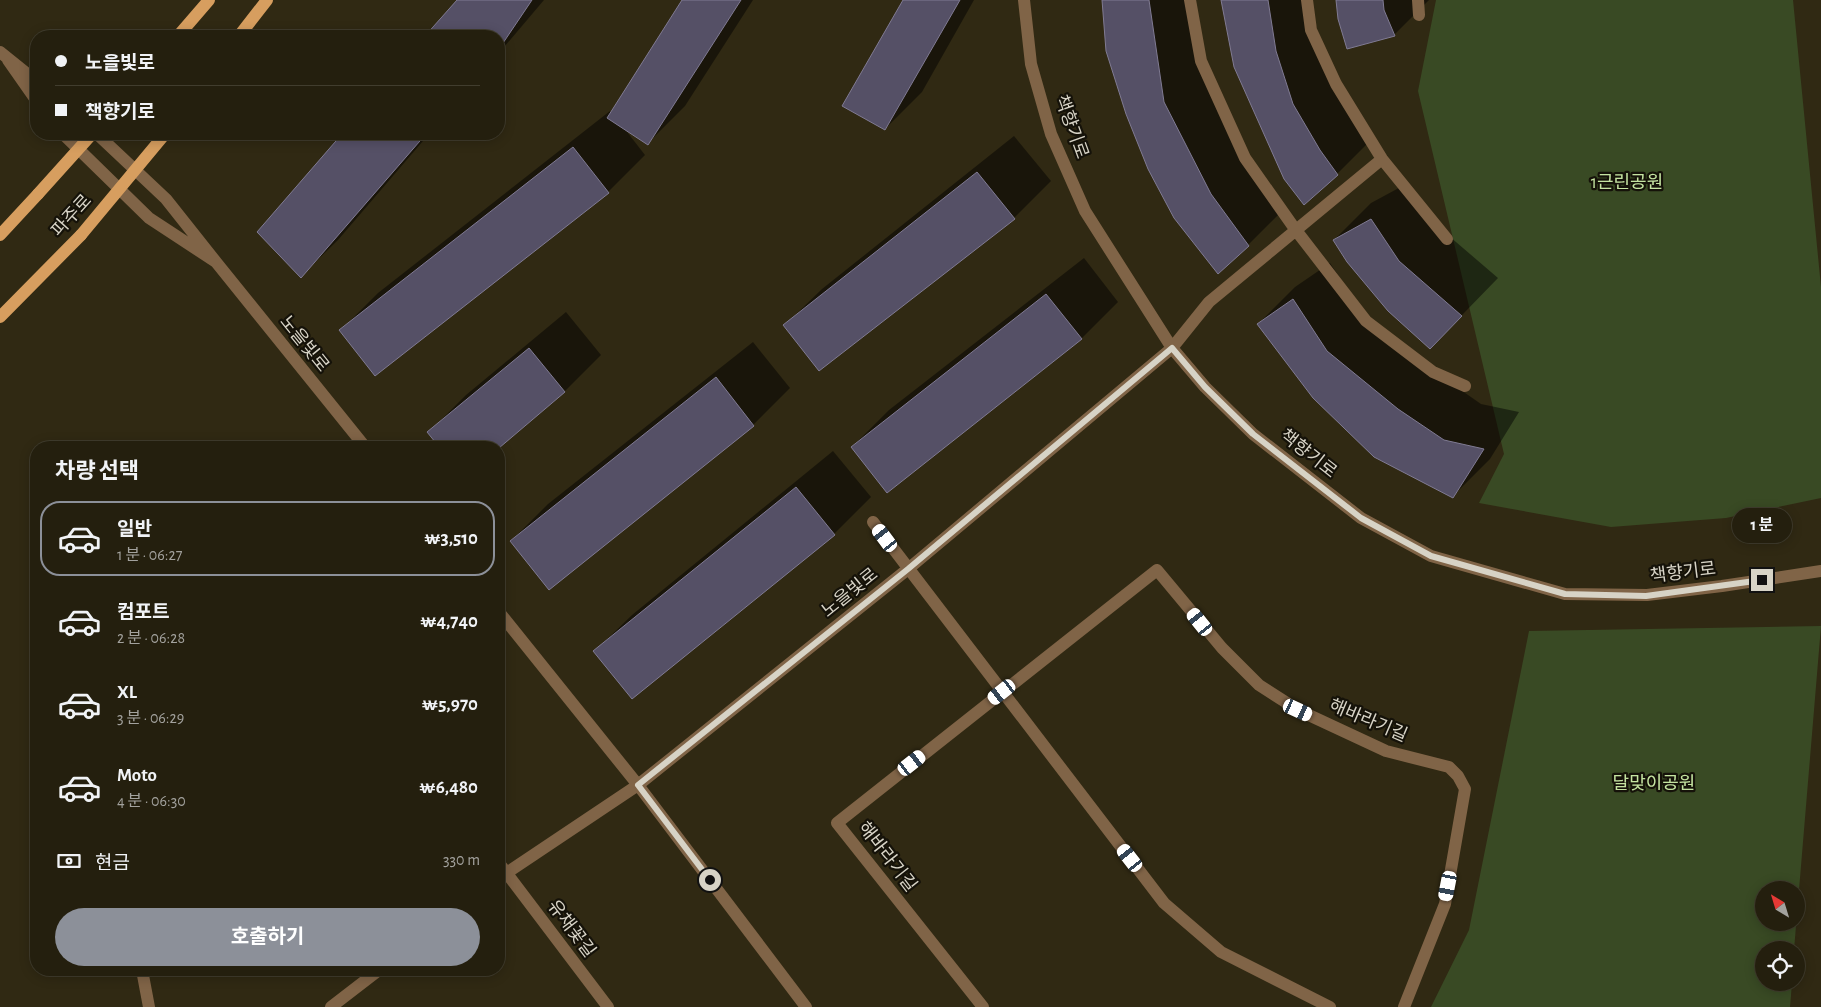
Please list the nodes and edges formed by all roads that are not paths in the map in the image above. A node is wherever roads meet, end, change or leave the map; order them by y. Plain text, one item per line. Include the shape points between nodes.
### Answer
1 (209, 0) edge
2 (267, 0) edge
3 (1024, 0) edge
4 (1190, 0) edge
5 (1307, 0) edge
6 (1418, 0) edge
7 (1419, 15) dead end
8 (183, 30) edge
9 (244, 30) edge
10 (4, 56) edge
11 (30, 76) edge
12 (30, 92) edge
13 (69, 140) edge
14 (87, 140) edge
15 (103, 140) edge
16 (160, 140) edge
17 (1382, 159) junction
18 (1295, 229) junction
19 (0, 235) edge
20 (1448, 239) dead end
21 (216, 262) junction
22 (0, 317) edge
23 (1172, 348) junction
24 (1465, 386) dead end
25 (360, 441) edge
26 (873, 522) dead end
27 (908, 569) junction
28 (1821, 571) edge
29 (505, 619) edge
30 (1002, 692) junction
31 (638, 785) junction
32 (505, 868) edge
33 (505, 876) edge
34 (143, 976) edge
35 (371, 976) edge
36 (149, 1007) edge
37 (331, 1007) edge
38 (608, 1007) edge
39 (806, 1007) edge
40 (983, 1007) edge
41 (1330, 1007) edge
42 (1404, 1007) edge

1 - 8 main road
2 - 9 main road
3 - 23 street, 책향기로 via 1031,64 1051,134 1085,211
4 - 18 street via 1201,61 1241,150
5 - 17 street via 1311,30 1336,84
6 - 7 street
10 - 11 street
10 - 12 street
13 - 21 street, 노을빛로 via 149,218
14 - 19 main road, bridge
15 - 21 street, 노을빛로 via 166,200
16 - 22 main road, 파주로, bridge via 81,235
17 - 18 street, 노을빛로
17 - 20 street
18 - 23 street, 노을빛로 via 1209,302
18 - 24 street via 1366,322 1433,372
21 - 25 street, 노을빛로
23 - 27 street, 노을빛로
23 - 28 street, 책향기로 via 1205,387 1253,434 1361,518 1431,556 1565,594 1646,596
26 - 27 street
27 - 30 street
27 - 31 street, 노을빛로
29 - 31 street
30 - 40 street, 해바라기길 via 838,823
30 - 41 street via 1164,903 1221,952
30 - 42 street, 해바라기길 via 1157,570 1222,648 1258,685 1298,710 1386,751 1449,767 1465,789 1459,830 1445,904
31 - 32 street, 유채꽃길
31 - 39 street
33 - 38 street, 유채꽃길
34 - 36 street
35 - 37 street

